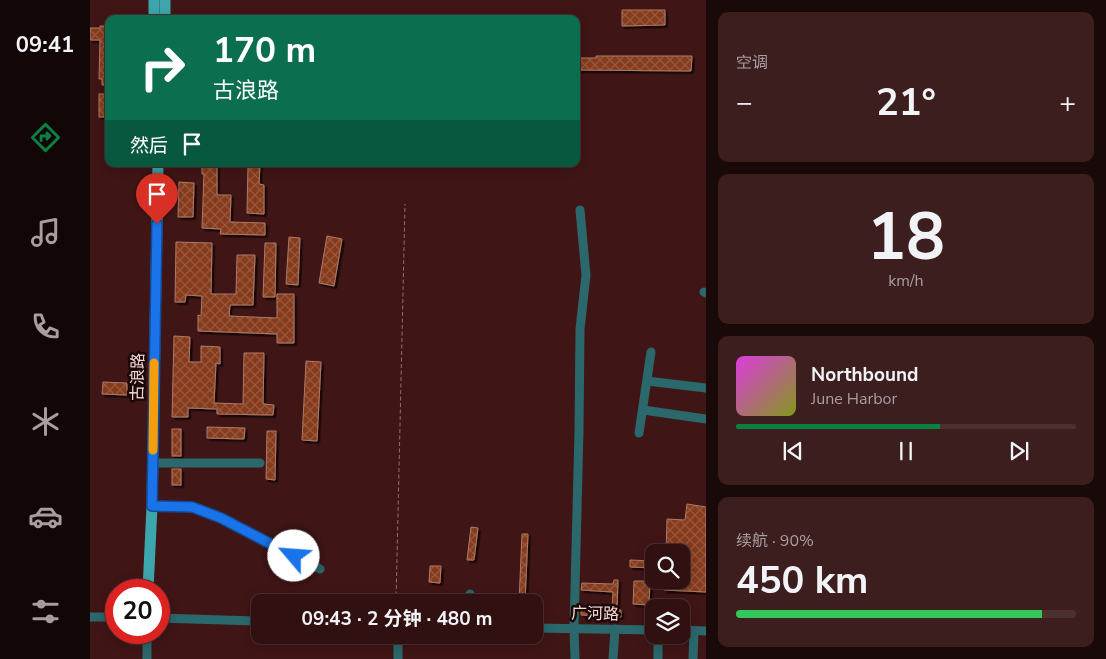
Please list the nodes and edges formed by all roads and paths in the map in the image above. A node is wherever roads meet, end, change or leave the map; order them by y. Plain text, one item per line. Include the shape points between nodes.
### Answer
1 (154, 0) edge
2 (166, 0) edge
3 (154, 15) edge
4 (165, 15) edge
5 (158, 167) edge
6 (405, 204) dead end
7 (580, 210) dead end
8 (651, 352) dead end
9 (647, 381) junction
10 (706, 388) edge
11 (642, 410) junction
12 (706, 419) edge
13 (639, 433) dead end
14 (152, 463) junction
15 (260, 463) dead end
16 (152, 506) junction
17 (320, 569) dead end
18 (149, 579) edge
19 (396, 594) edge
20 (90, 617) edge
21 (105, 617) edge
22 (170, 618) edge
23 (251, 621) edge
24 (543, 628) edge
25 (574, 628) junction
26 (615, 629) junction
27 (645, 630) edge
28 (690, 631) edge
29 (694, 631) junction
30 (706, 631) edge
31 (147, 644) edge
32 (398, 644) edge
33 (658, 644) edge
34 (147, 659) edge
35 (398, 659) edge
36 (575, 659) edge
37 (612, 659) edge
38 (658, 659) edge
39 (692, 659) edge

1 - 3 main road
2 - 4 main road
5 - 14 main road, 古浪路
6 - 19 path
7 - 25 street via 586,275 580,329
8 - 9 street
9 - 10 street
9 - 11 street
11 - 12 street
11 - 13 street
14 - 15 street
14 - 16 main road, 古浪路
16 - 17 street via 192,507 221,518
16 - 18 main road, 古浪路
20 - 21 street
22 - 23 street
24 - 25 street, 广河路
25 - 26 street, 广河路
25 - 36 street
26 - 27 street, 广河路
26 - 37 street
28 - 29 street
29 - 30 street
29 - 39 street
31 - 34 street
32 - 35 street
33 - 38 street

